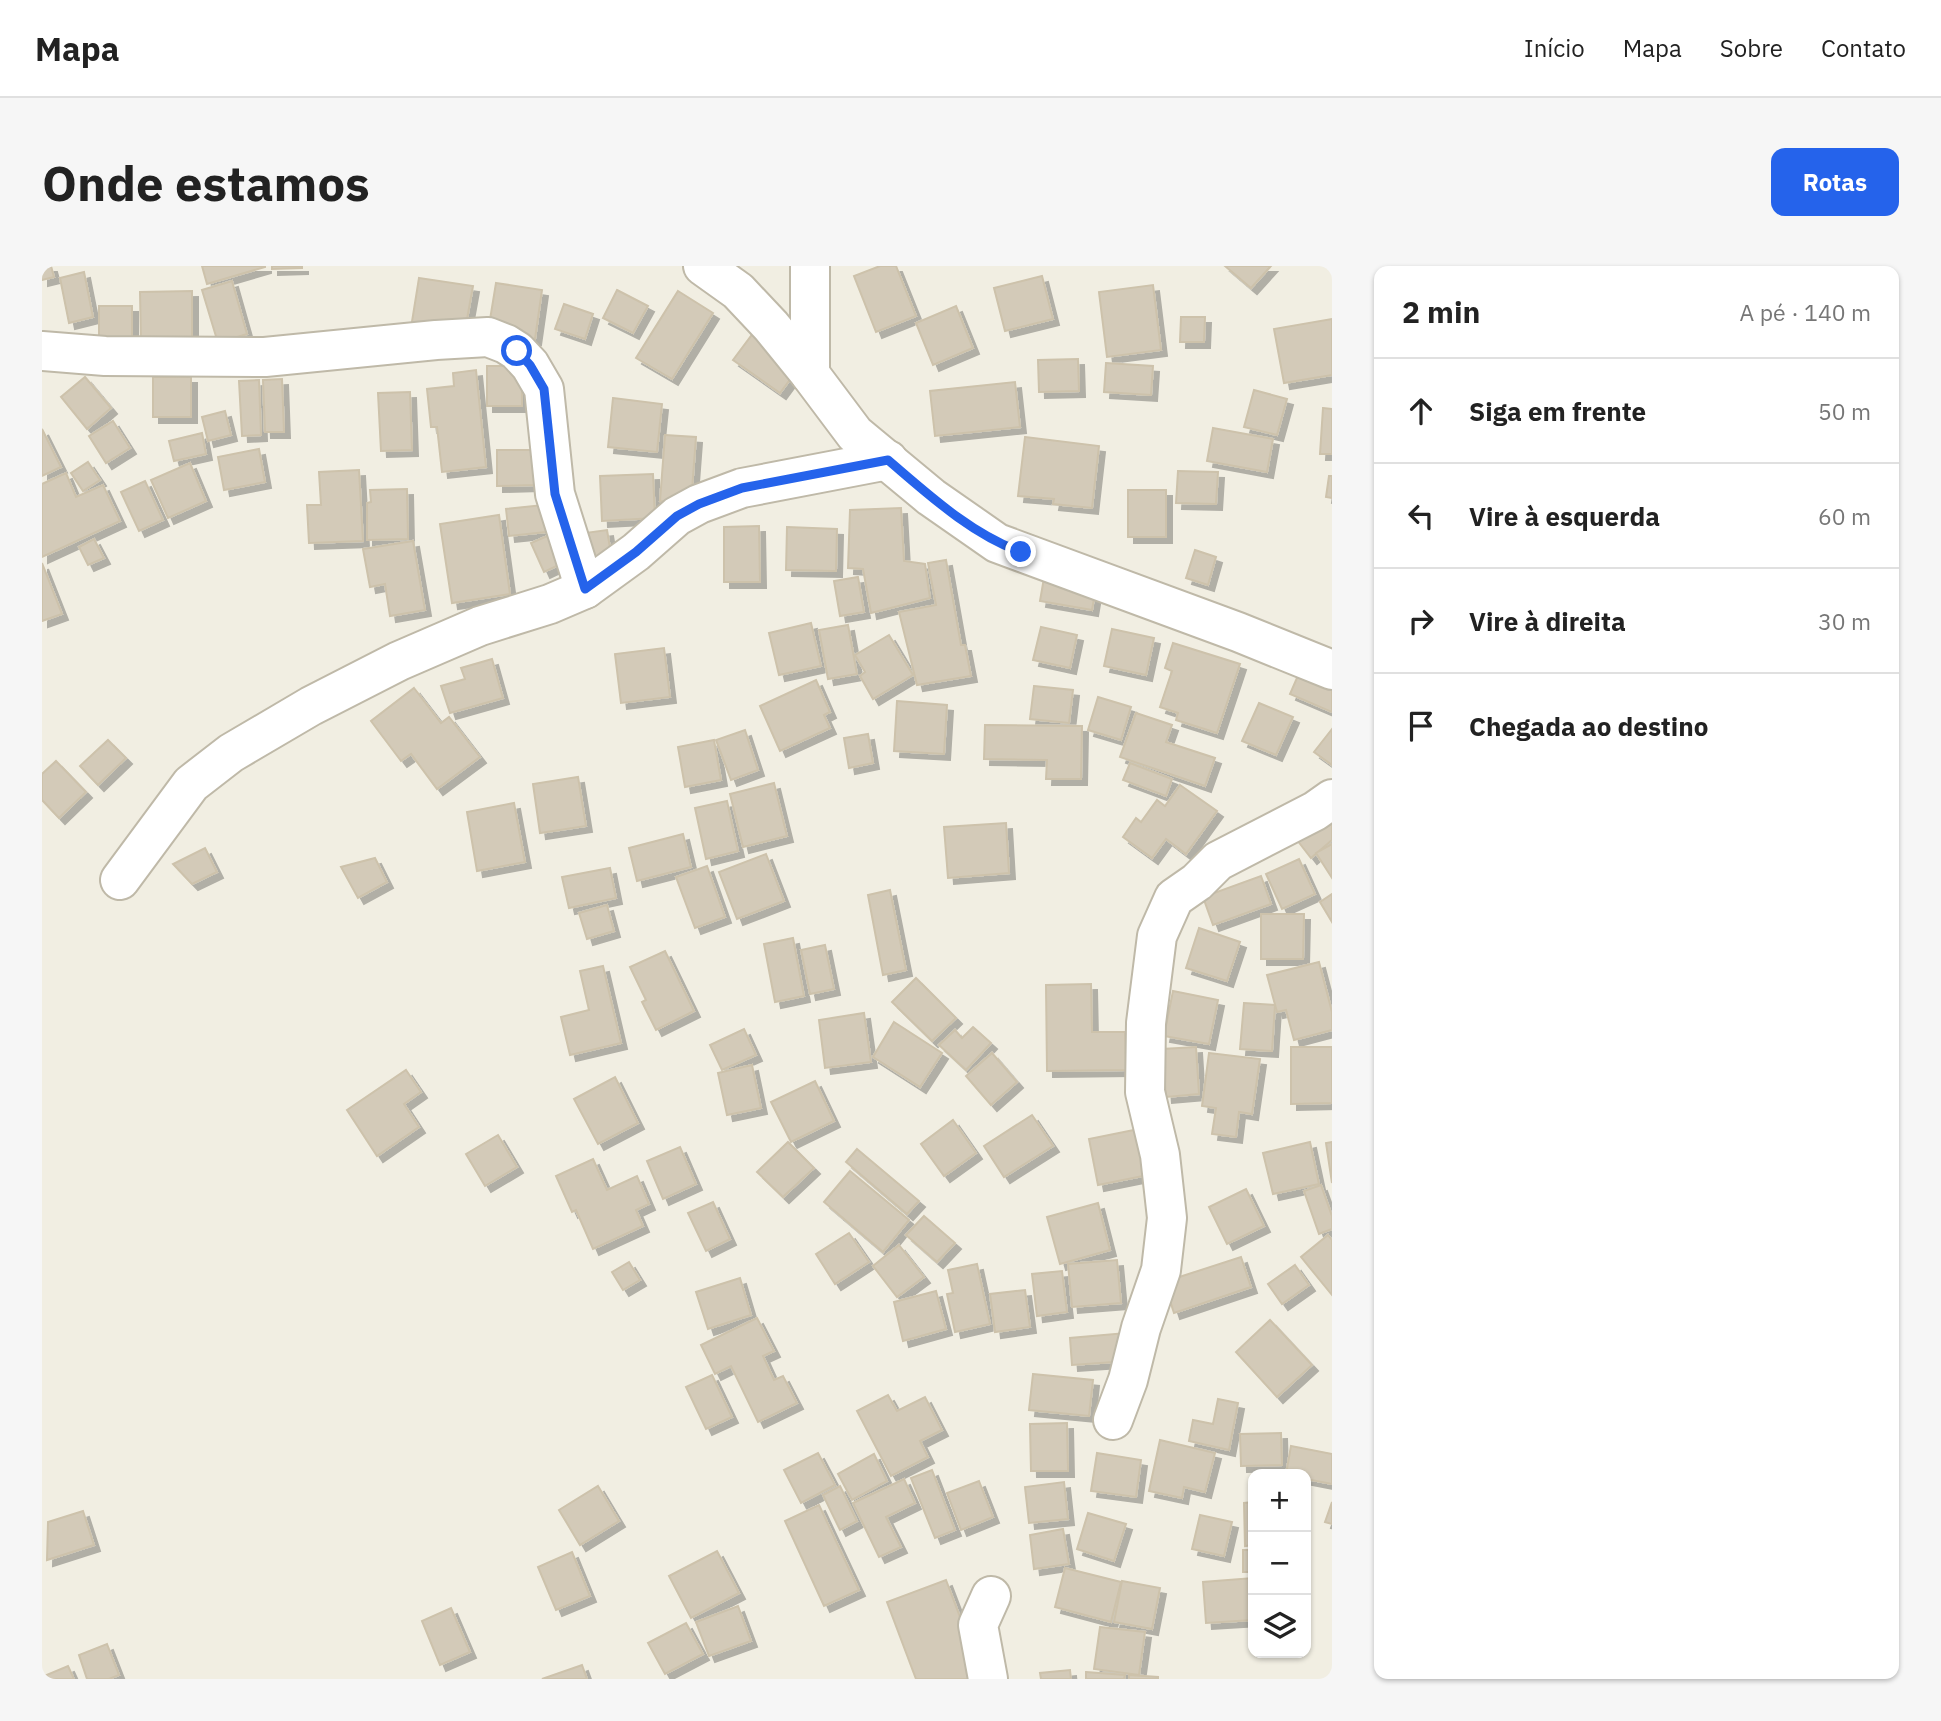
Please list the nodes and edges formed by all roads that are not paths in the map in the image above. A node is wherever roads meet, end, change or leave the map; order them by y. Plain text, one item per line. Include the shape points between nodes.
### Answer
1 (704, 266) edge
2 (810, 266) edge
3 (42, 351) edge
4 (810, 374) junction
5 (888, 460) junction
6 (585, 589) junction
7 (1332, 670) edge
8 (1332, 799) edge
9 (120, 880) dead end
10 (1113, 1420) dead end
11 (991, 1596) dead end
12 (988, 1679) edge

1 - 4 street via 738,291
2 - 4 street
3 - 6 street via 265,357 488,337 506,344 530,365 544,389 555,494
4 - 5 street via 855,434
5 - 6 street via 742,488 699,504 677,516
5 - 7 street via 997,543
6 - 9 street via 399,661 231,752 191,784
8 - 10 street via 1218,861 1174,898 1157,936 1146,1024 1146,1092 1160,1154 1167,1218 1161,1269
11 - 12 street via 978,1625

